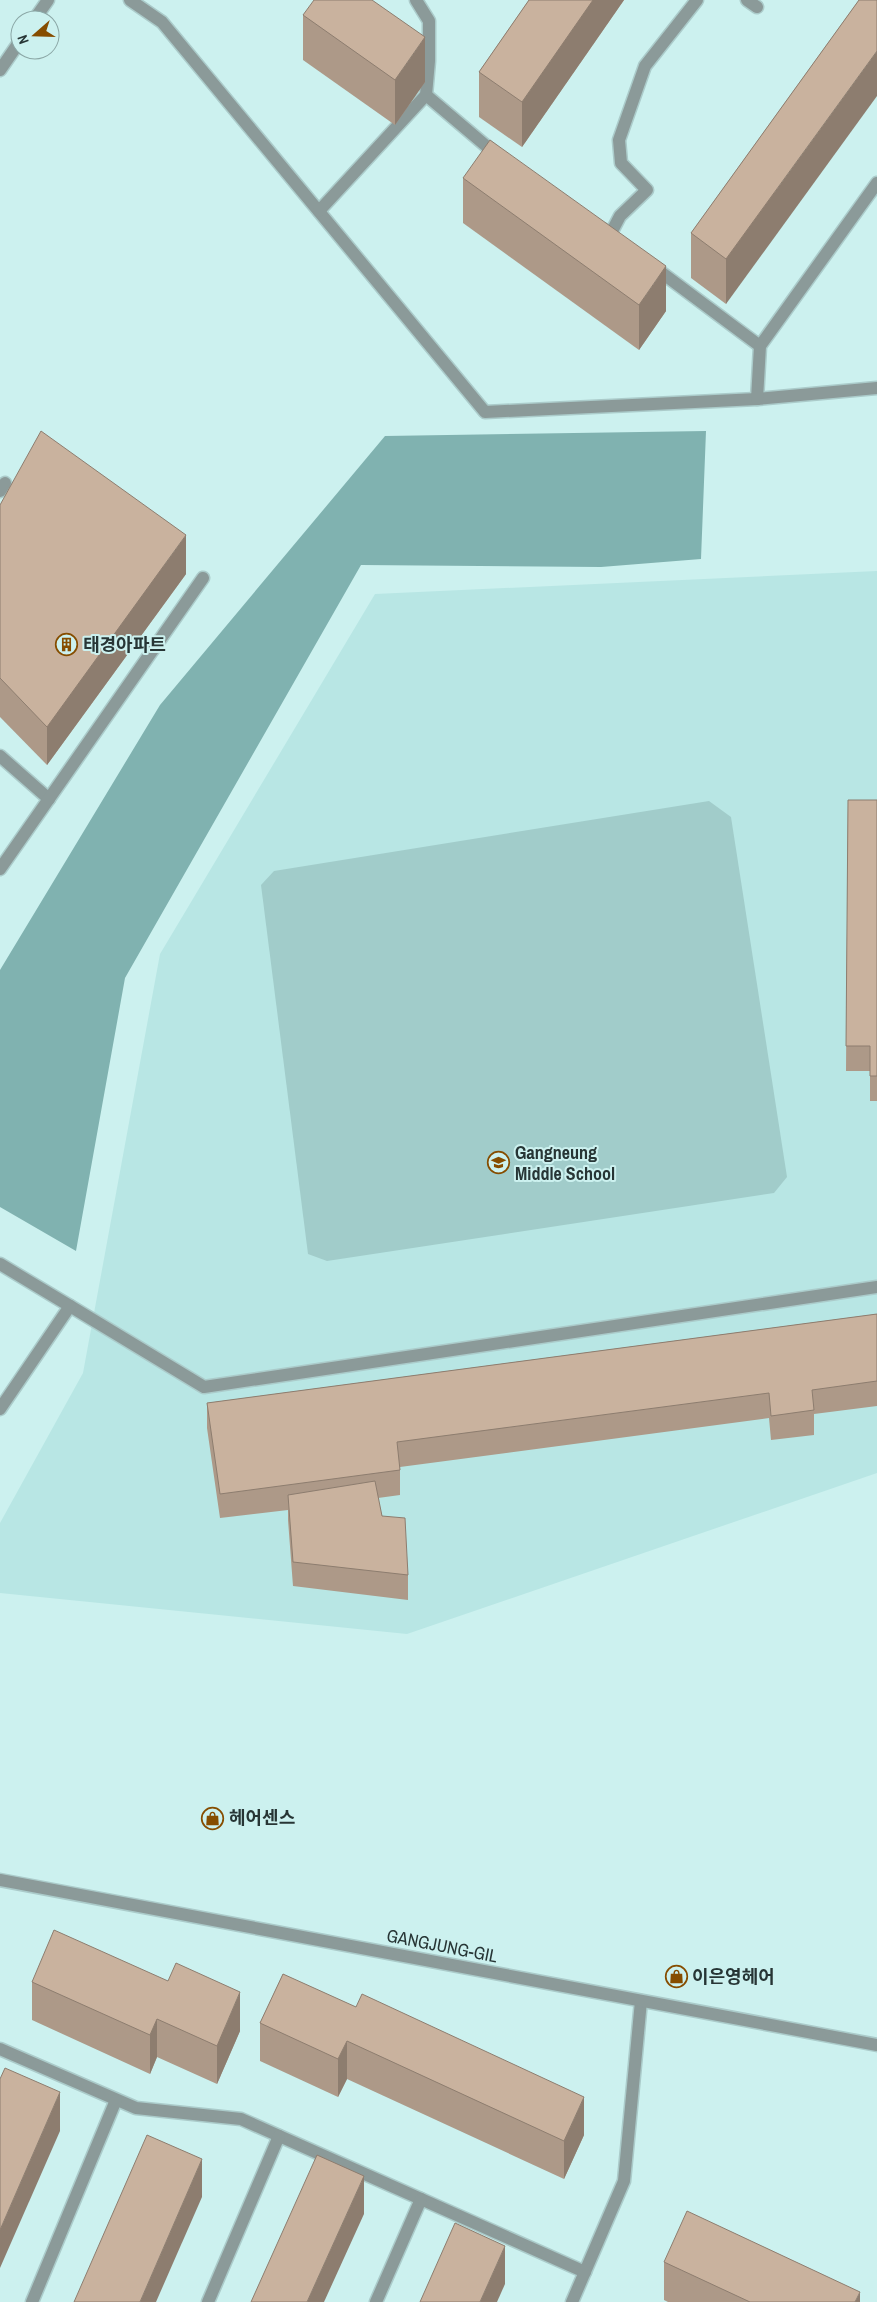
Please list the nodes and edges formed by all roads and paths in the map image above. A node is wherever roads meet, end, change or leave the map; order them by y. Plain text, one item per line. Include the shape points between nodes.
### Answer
1 (130, 0) edge
2 (416, 0) edge
3 (697, 0) edge
4 (10, 56) edge
5 (0, 70) edge
6 (426, 95) junction
7 (511, 165) edge
8 (877, 182) edge
9 (320, 211) junction
10 (595, 224) edge
11 (641, 258) edge
12 (760, 346) junction
13 (877, 388) edge
14 (756, 399) junction
15 (203, 578) dead end
16 (0, 756) edge
17 (49, 799) junction
18 (0, 869) edge
19 (0, 1264) edge
20 (877, 1287) edge
21 (70, 1306) junction
22 (0, 1409) edge
23 (0, 1880) edge
24 (641, 2001) junction
25 (877, 2045) edge
26 (0, 2049) edge
27 (116, 2100) junction
28 (279, 2136) junction
29 (421, 2199) junction
30 (585, 2272) junction
31 (32, 2302) edge
32 (208, 2302) edge
33 (376, 2302) edge
34 (572, 2302) edge

1 - 9 street via 162,22
2 - 6 street via 429,21
3 - 10 street via 645,66 619,140 622,163 647,190 620,216 614,237
4 - 5 street
6 - 7 street
6 - 9 street
8 - 12 street
9 - 14 street via 485,412
11 - 12 street
12 - 14 street
13 - 14 street
15 - 17 street
16 - 17 street
17 - 18 street
19 - 21 street
20 - 21 street via 204,1387
21 - 22 street
23 - 24 street, GANGJUNG-GIL
24 - 25 street, GANGJUNG-GIL
24 - 30 street via 624,2181
26 - 27 street
27 - 28 street via 136,2108 241,2119
27 - 31 street
28 - 29 street
28 - 32 street
29 - 30 street
29 - 33 street
30 - 34 street

